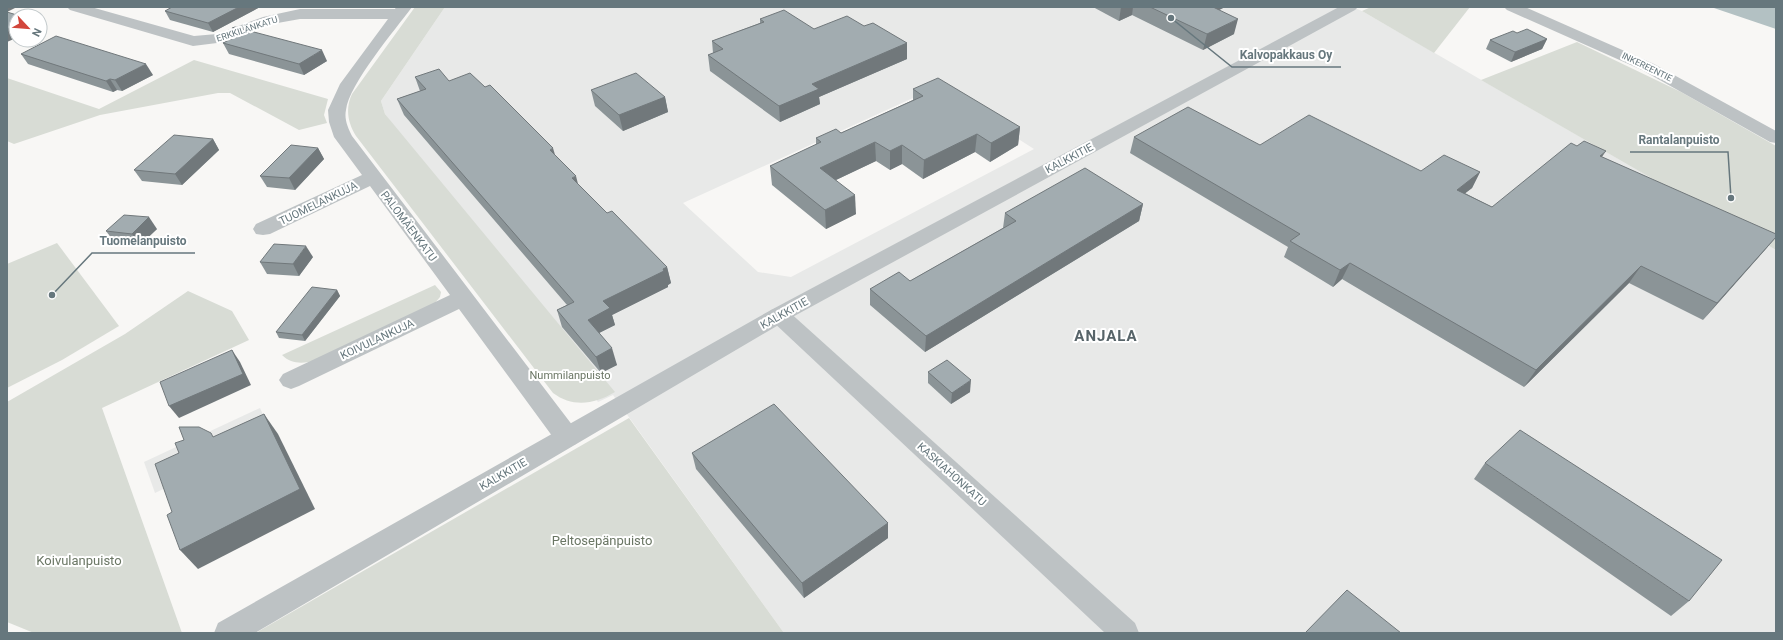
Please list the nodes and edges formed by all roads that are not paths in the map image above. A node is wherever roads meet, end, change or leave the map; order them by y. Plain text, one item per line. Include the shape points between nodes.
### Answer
1 (75, 7) edge
2 (1350, 7) edge
3 (1512, 7) edge
4 (402, 11) edge
5 (1776, 138) edge
6 (373, 177) junction
7 (263, 229) dead end
8 (463, 298) junction
9 (779, 315) junction
10 (291, 380) dead end
11 (567, 437) junction
12 (228, 633) edge
13 (1125, 633) edge

1 - 4 street, ERKKILÄNKATU via 192,41 219,39 268,20 300,14
2 - 9 street, KALKKITIE
3 - 5 street, INKEREENTIE via 1648,67
4 - 6 street, PALOMÄENKATU via 348,84 336,109 337,123 343,137
6 - 7 street, TUOMELANKUJA
6 - 8 street, PALOMÄENKATU
8 - 10 street, KOIVULANKUJA
8 - 11 street, PALOMÄENKATU
9 - 11 street, KALKKITIE
9 - 13 street, KASKIAHONKATU
11 - 12 street, KALKKITIE

